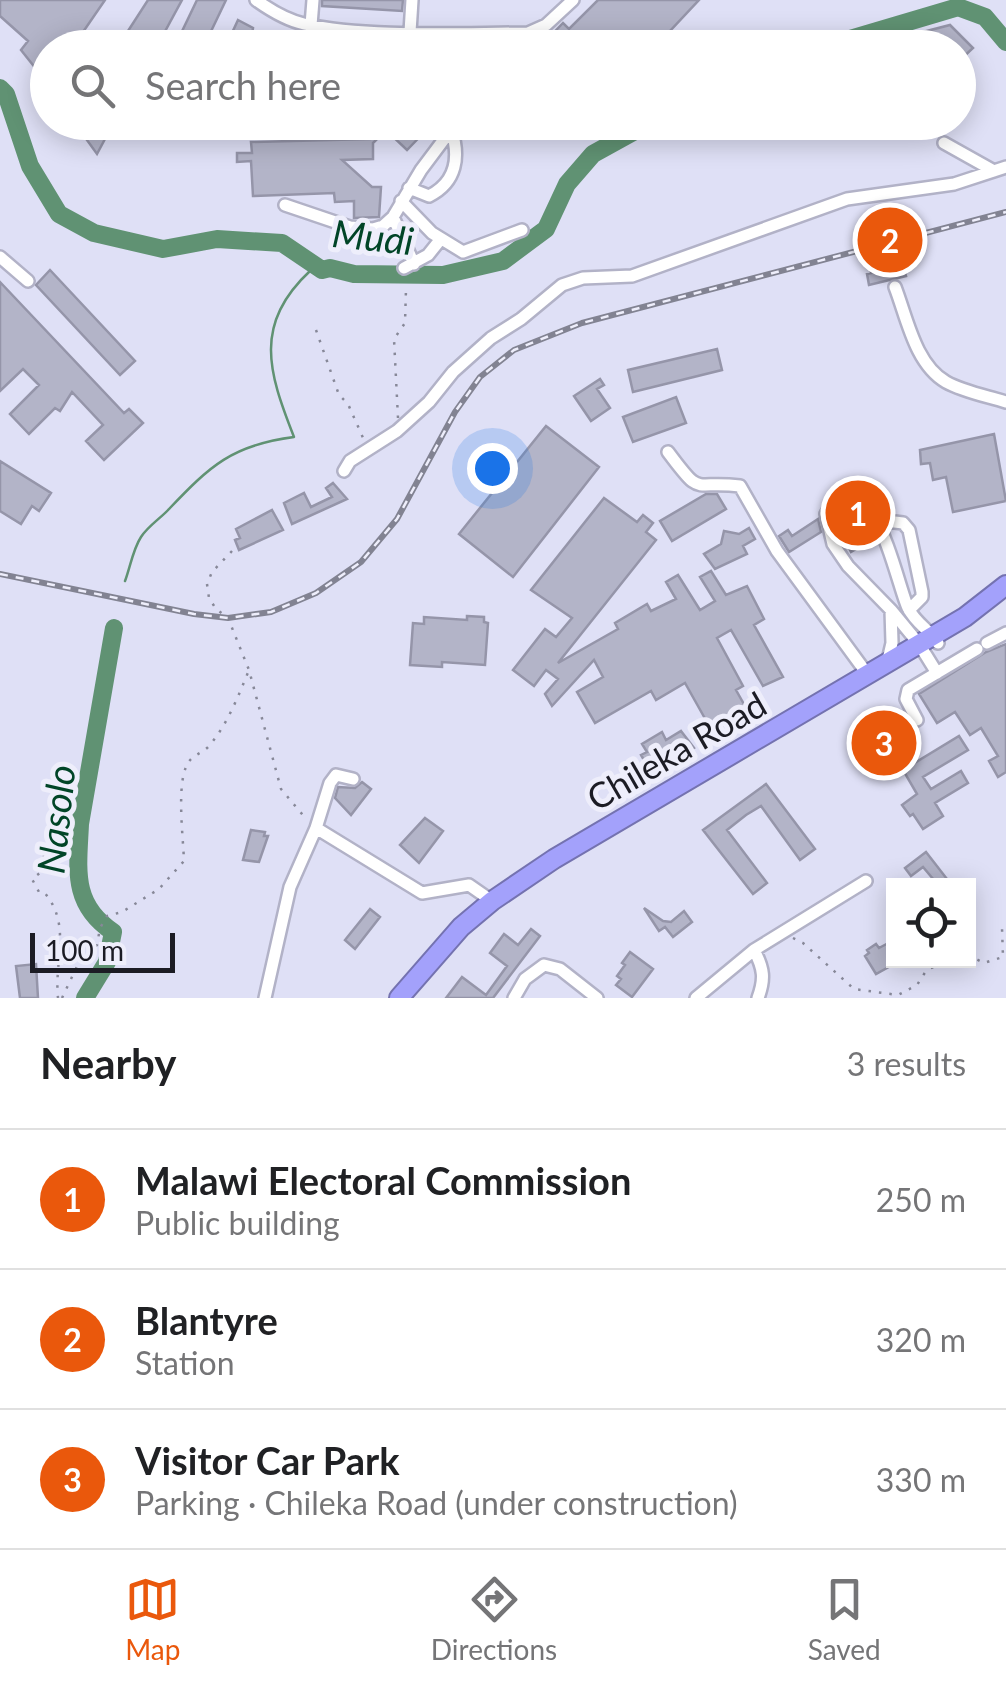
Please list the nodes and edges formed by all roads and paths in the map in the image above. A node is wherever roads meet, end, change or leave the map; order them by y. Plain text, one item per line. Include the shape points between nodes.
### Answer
1 (256, 0) edge
2 (313, 0) edge
3 (412, 0) edge
4 (573, 0) edge
5 (311, 26) junction
6 (377, 30) edge
7 (410, 30) edge
8 (537, 30) edge
9 (444, 140) edge
10 (456, 140) edge
11 (944, 143) dead end
12 (1000, 169) edge
13 (409, 188) junction
14 (401, 202) junction
15 (285, 205) dead end
16 (393, 217) junction
17 (522, 230) dead end
18 (440, 240) junction
19 (0, 258) edge
20 (28, 281) dead end
21 (896, 287) dead end
22 (406, 289) dead end
23 (316, 330) dead end
24 (1006, 402) edge
25 (397, 431) junction
26 (367, 450) junction
27 (668, 452) dead end
28 (344, 471) dead end
29 (878, 520) junction
30 (232, 552) dead end
31 (1006, 584) edge
32 (1006, 597) edge
33 (891, 610) junction
34 (908, 610) junction
35 (1006, 633) edge
36 (929, 644) junction
37 (887, 664) junction
38 (248, 670) junction
39 (937, 673) junction
40 (868, 674) junction
41 (917, 720) dead end
42 (353, 779) dead end
43 (316, 828) junction
44 (44, 855) dead end
45 (866, 881) dead end
46 (492, 901) junction
47 (1006, 926) edge
48 (783, 933) junction
49 (754, 950) junction
50 (976, 959) edge
51 (932, 968) edge
52 (60, 998) edge
53 (265, 998) edge
54 (399, 998) edge
55 (411, 998) edge
56 (514, 998) edge
57 (597, 998) edge
58 (696, 998) edge
59 (758, 998) edge

1 - 5 street
2 - 5 street
3 - 7 street
4 - 8 street
5 - 6 street
9 - 13 street
10 - 13 street via 455,170 437,192 428,196
11 - 12 street
12 - 25 street via 954,184 847,199 632,276 562,285 491,338
13 - 14 street
14 - 16 street
14 - 18 street
15 - 16 street via 373,230
16 - 18 street via 409,266
17 - 18 street via 462,252
19 - 20 street
21 - 24 street via 920,354 934,371 946,382
22 - 25 path via 405,323 394,339
23 - 26 path via 338,396
25 - 26 street
26 - 28 street
27 - 40 street via 690,482 740,486 777,551
29 - 33 street via 854,496 832,504 826,514 840,555
29 - 34 street
29 - 34 street via 909,530 922,597
30 - 38 path via 206,584
31 - 36 highway, Chileka Road
32 - 36 highway
33 - 36 street
33 - 37 street
34 - 36 street
35 - 39 street
36 - 37 highway, Chileka Road
36 - 39 street
36 - 55 highway via 496,907
37 - 40 highway, Chileka Road
38 - 43 path via 281,789
38 - 52 path via 226,722 184,772 184,861 159,889 107,916 97,945 80,960
39 - 41 street via 906,694
40 - 46 highway, Chileka Road
42 - 43 street via 333,778
43 - 46 street via 422,893 468,885
43 - 53 street via 290,887
44 - 52 path via 44,870 32,879 56,907 62,932
45 - 48 street
46 - 54 highway, Chileka Road
47 - 50 path via 1003,956
48 - 49 street
48 - 51 path via 854,989 898,995
49 - 58 street
49 - 59 street via 764,981
56 - 57 street via 544,965

